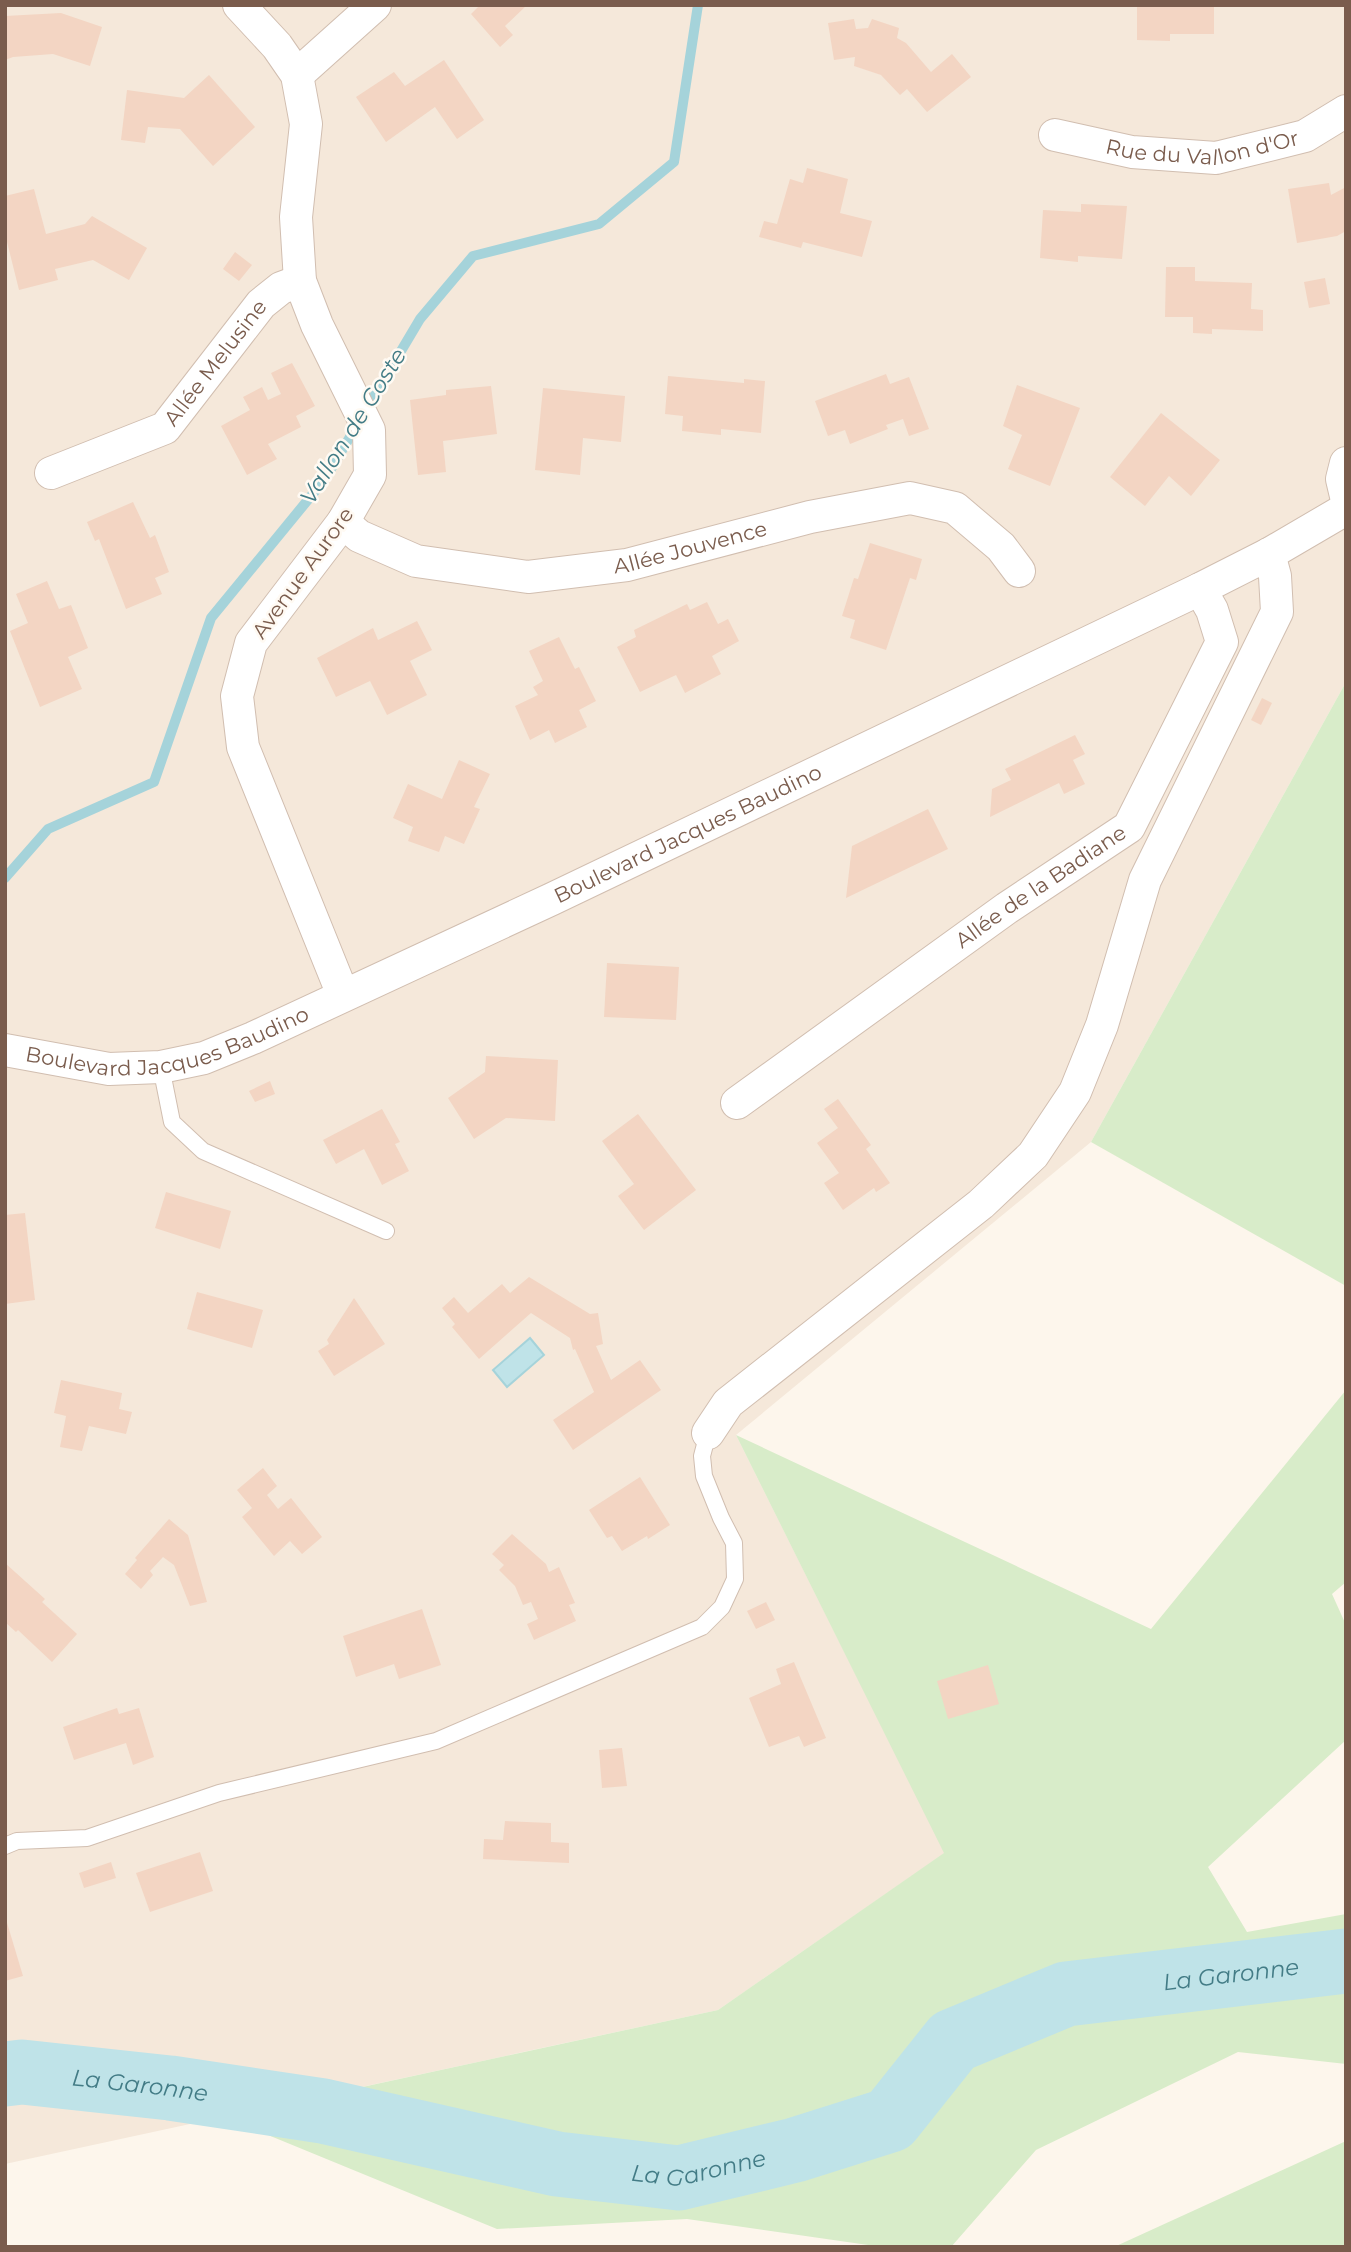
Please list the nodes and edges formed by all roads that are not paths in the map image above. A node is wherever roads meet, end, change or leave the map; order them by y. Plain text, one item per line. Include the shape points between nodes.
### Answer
1 (239, 5) edge
2 (375, 5) edge
3 (297, 75) junction
4 (1346, 111) edge
5 (1055, 135) dead end
6 (300, 281) junction
7 (1346, 463) edge
8 (51, 473) dead end
9 (1346, 496) edge
10 (1346, 509) edge
11 (343, 522) junction
12 (1269, 554) junction
13 (1019, 571) dead end
14 (1200, 589) junction
15 (343, 995) junction
16 (5, 1050) edge
17 (161, 1066) junction
18 (737, 1103) dead end
19 (386, 1231) dead end
20 (708, 1433) joint
21 (5, 1846) edge

1 - 3 street, Avenue Aurore
2 - 3 street
3 - 6 street, Avenue Aurore via 306,124 296,217
4 - 5 street, Rue du Vallon d'Or via 1305,136 1216,158 1132,152
6 - 8 street, Allée Melusine via 261,303 165,428
6 - 11 street, Avenue Aurore via 369,430 370,475
7 - 9 street via 1342,479
10 - 12 street, Boulevard Jacques Baudino
11 - 13 street, Allée Jouvence via 359,536 416,561 527,577 627,565 810,517 910,498 955,508 1001,547
11 - 15 street, Avenue Aurore via 251,643 237,696 243,747
12 - 14 street, Boulevard Jacques Baudino
12 - 20 street via 1277,612 1145,880 1102,1026 1075,1092 1033,1155 981,1205 728,1404
14 - 15 street, Boulevard Jacques Baudino
14 - 18 street, Allée de la Badiane via 1222,642 1129,827 1007,908
15 - 17 street, Boulevard Jacques Baudino via 204,1058
16 - 17 street, Boulevard Jacques Baudino via 108,1069
17 - 19 lane via 172,1122 203,1151
20 - 21 lane via 702,1456 704,1476 734,1543 735,1579 722,1607 702,1627 436,1741 219,1793 88,1838 17,1841

